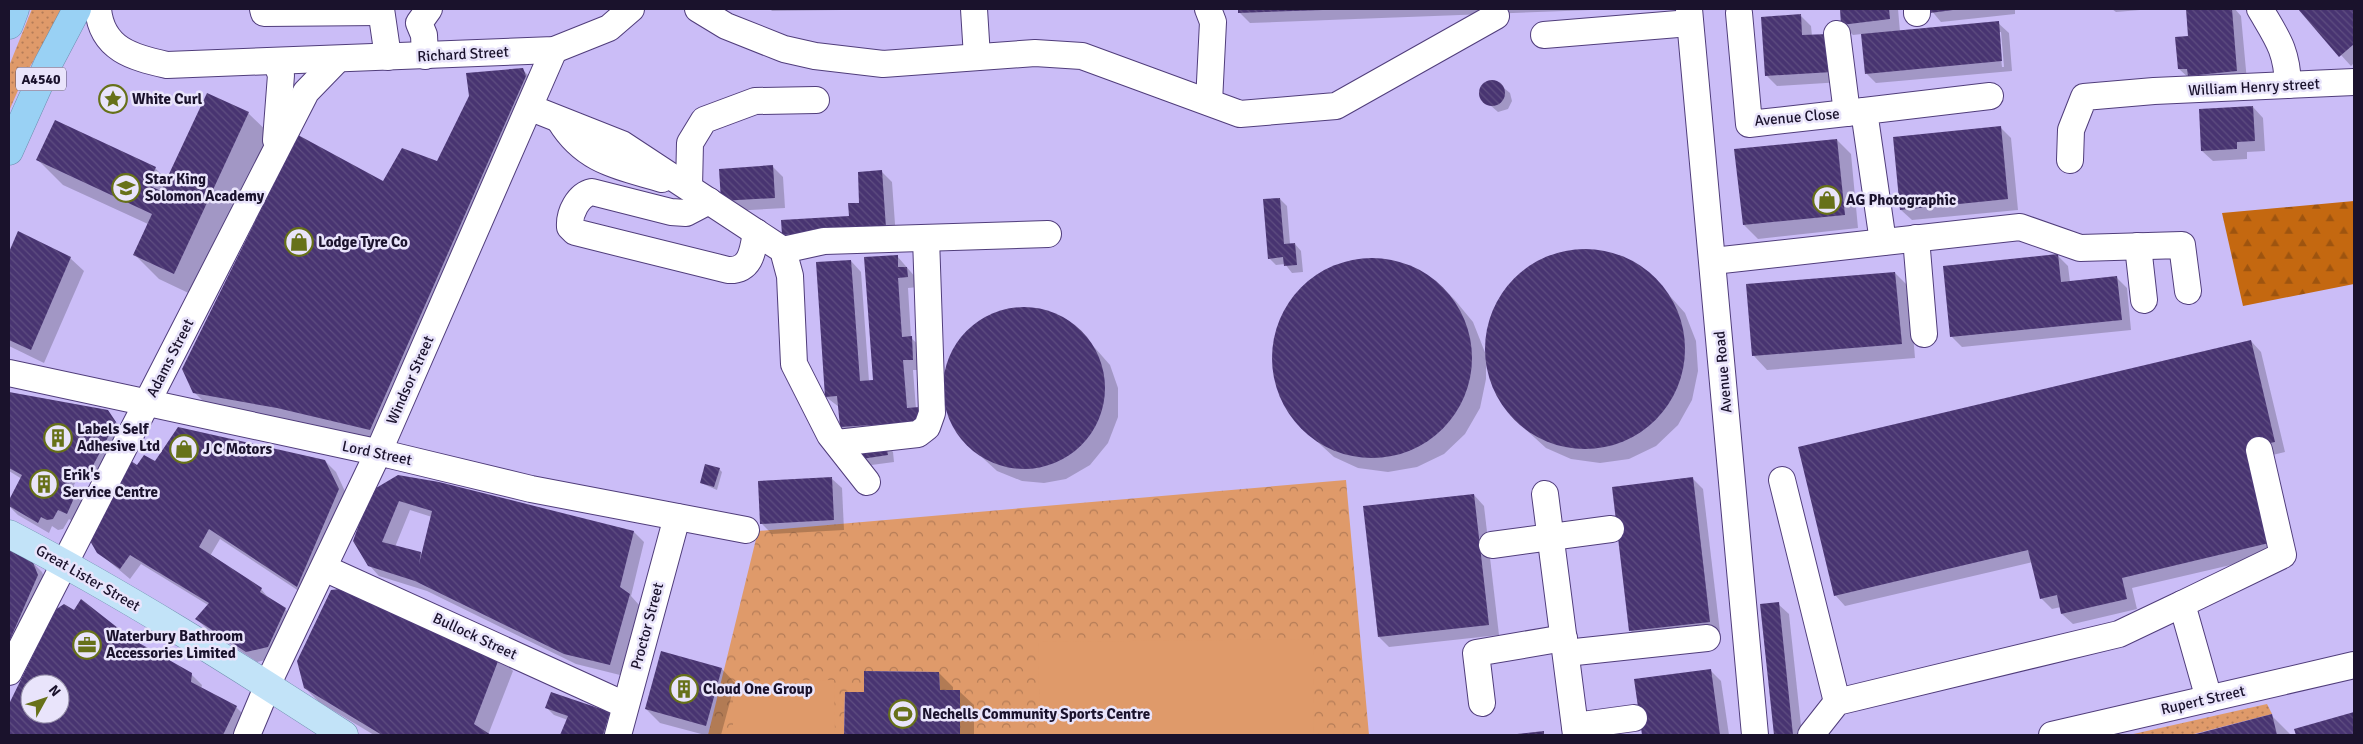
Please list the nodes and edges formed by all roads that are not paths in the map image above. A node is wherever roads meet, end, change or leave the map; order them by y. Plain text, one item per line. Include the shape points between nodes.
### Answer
1 (77, 9) edge
2 (98, 9) edge
3 (263, 9) edge
4 (430, 9) edge
5 (631, 9) edge
6 (698, 9) edge
7 (974, 9) edge
8 (1208, 9) edge
9 (2260, 9) edge
10 (381, 10) edge
11 (1738, 13) dead end
12 (1496, 16) dead end
13 (1690, 16) edge
14 (1544, 34) dead end
15 (1837, 34) dead end
16 (424, 45) junction
17 (554, 50) junction
18 (388, 57) junction
19 (977, 57) junction
20 (338, 59) junction
21 (280, 62) junction
22 (2354, 82) edge
23 (312, 84) junction
24 (2288, 85) junction
25 (1990, 96) dead end
26 (816, 100) dead end
27 (1210, 102) junction
28 (531, 108) junction
29 (1856, 112) junction
30 (9, 151) edge
31 (275, 151) junction
32 (2070, 160) dead end
33 (699, 194) junction
34 (756, 232) junction
35 (1048, 234) dead end
36 (926, 238) junction
37 (1916, 238) junction
38 (1883, 242) junction
39 (2138, 246) junction
40 (783, 250) junction
41 (1713, 261) junction
42 (2188, 291) dead end
43 (2144, 300) dead end
44 (1924, 334) dead end
45 (9, 373) edge
46 (148, 404) junction
47 (837, 444) junction
48 (2258, 450) dead end
49 (378, 453) junction
50 (1782, 480) dead end
51 (867, 482) dead end
52 (1545, 494) dead end
53 (677, 517) junction
54 (1611, 529) dead end
55 (746, 530) dead end
56 (9, 534) edge
57 (1551, 538) junction
58 (1492, 545) dead end
59 (64, 563) junction
60 (324, 568) junction
61 (2182, 604) junction
62 (2117, 619) dead end
63 (2148, 620) junction
64 (2069, 631) dead end
65 (1707, 638) dead end
66 (1565, 645) junction
67 (2034, 654) junction
68 (2354, 665) edge
69 (9, 672) edge
70 (269, 686) junction
71 (2209, 699) junction
72 (1837, 702) junction
73 (1482, 703) dead end
74 (625, 705) junction
75 (1634, 718) dead end
76 (1576, 730) edge
77 (247, 735) edge
78 (344, 735) edge
79 (618, 735) edge
80 (1755, 735) edge
81 (1811, 735) edge
82 (2052, 735) edge

1 - 30 highway, A4540
2 - 21 street, Richard Street via 99,19 111,43 132,56 167,65
3 - 10 street via 264,13
4 - 16 street via 434,24
5 - 17 street, Richard Street via 609,28
6 - 19 street via 726,26 784,49 815,56 883,64
7 - 19 street
8 - 27 street via 1213,22
9 - 24 street via 2283,47 2288,64
10 - 18 street
11 - 29 street, Avenue Close via 1749,124
12 - 27 street via 1336,106 1240,114
13 - 14 street
13 - 41 street, Avenue Road
15 - 29 street
16 - 17 street, Richard Street
16 - 18 street, Richard Street
17 - 28 street, Windsor Street
18 - 20 street, Richard Street
19 - 27 street via 1035,53 1082,56
20 - 21 street, Richard Street
20 - 23 street, Adams Street
21 - 23 street
21 - 31 street, Adams Street
22 - 24 street, William Henry street
23 - 31 street, Adams Street
24 - 32 street, William Henry street via 2084,97 2071,130
25 - 29 street, Avenue Close
26 - 33 street via 755,101 704,120 690,142
28 - 33 street via 622,144
28 - 49 street, Windsor Street
29 - 38 street
31 - 46 street, Adams Street
33 - 34 street
33 - 34 street via 686,213 592,192 584,194 570,227 575,232 622,246 728,270 738,270 746,265 752,254
34 - 40 street
35 - 36 street
36 - 40 street via 824,241
36 - 47 street via 932,413 927,428 918,434
37 - 38 street
37 - 39 street via 2020,228 2080,248
37 - 44 street
38 - 41 street
39 - 42 street via 2182,245
39 - 43 street
40 - 47 street via 790,276 794,364
41 - 80 street, Avenue Road
45 - 46 street, Lord Street
46 - 49 street, Lord Street
46 - 59 street, Adams Street
47 - 51 street
48 - 61 street via 2283,555
49 - 53 street, Lord Street via 531,489
49 - 60 street, Windsor Street
50 - 72 street
52 - 57 street
53 - 55 street, Lord Street
53 - 74 street, Proctor Street
54 - 57 street
56 - 59 main road, Great Lister Street
57 - 58 street
57 - 66 street
59 - 69 street, Adams Street
59 - 70 main road, Great Lister Street
60 - 70 street, Windsor Street
60 - 74 street, Bullock Street
61 - 63 street
61 - 71 street
62 - 63 street
63 - 67 street via 2119,634
64 - 67 street
65 - 66 street
66 - 73 street via 1476,653
66 - 76 street
67 - 72 street
68 - 71 street, Rupert Street
70 - 77 street, Windsor Street
70 - 78 main road, Great Lister Street
71 - 82 street, Rupert Street
72 - 81 street
74 - 79 street, Proctor Street
75 - 76 street

